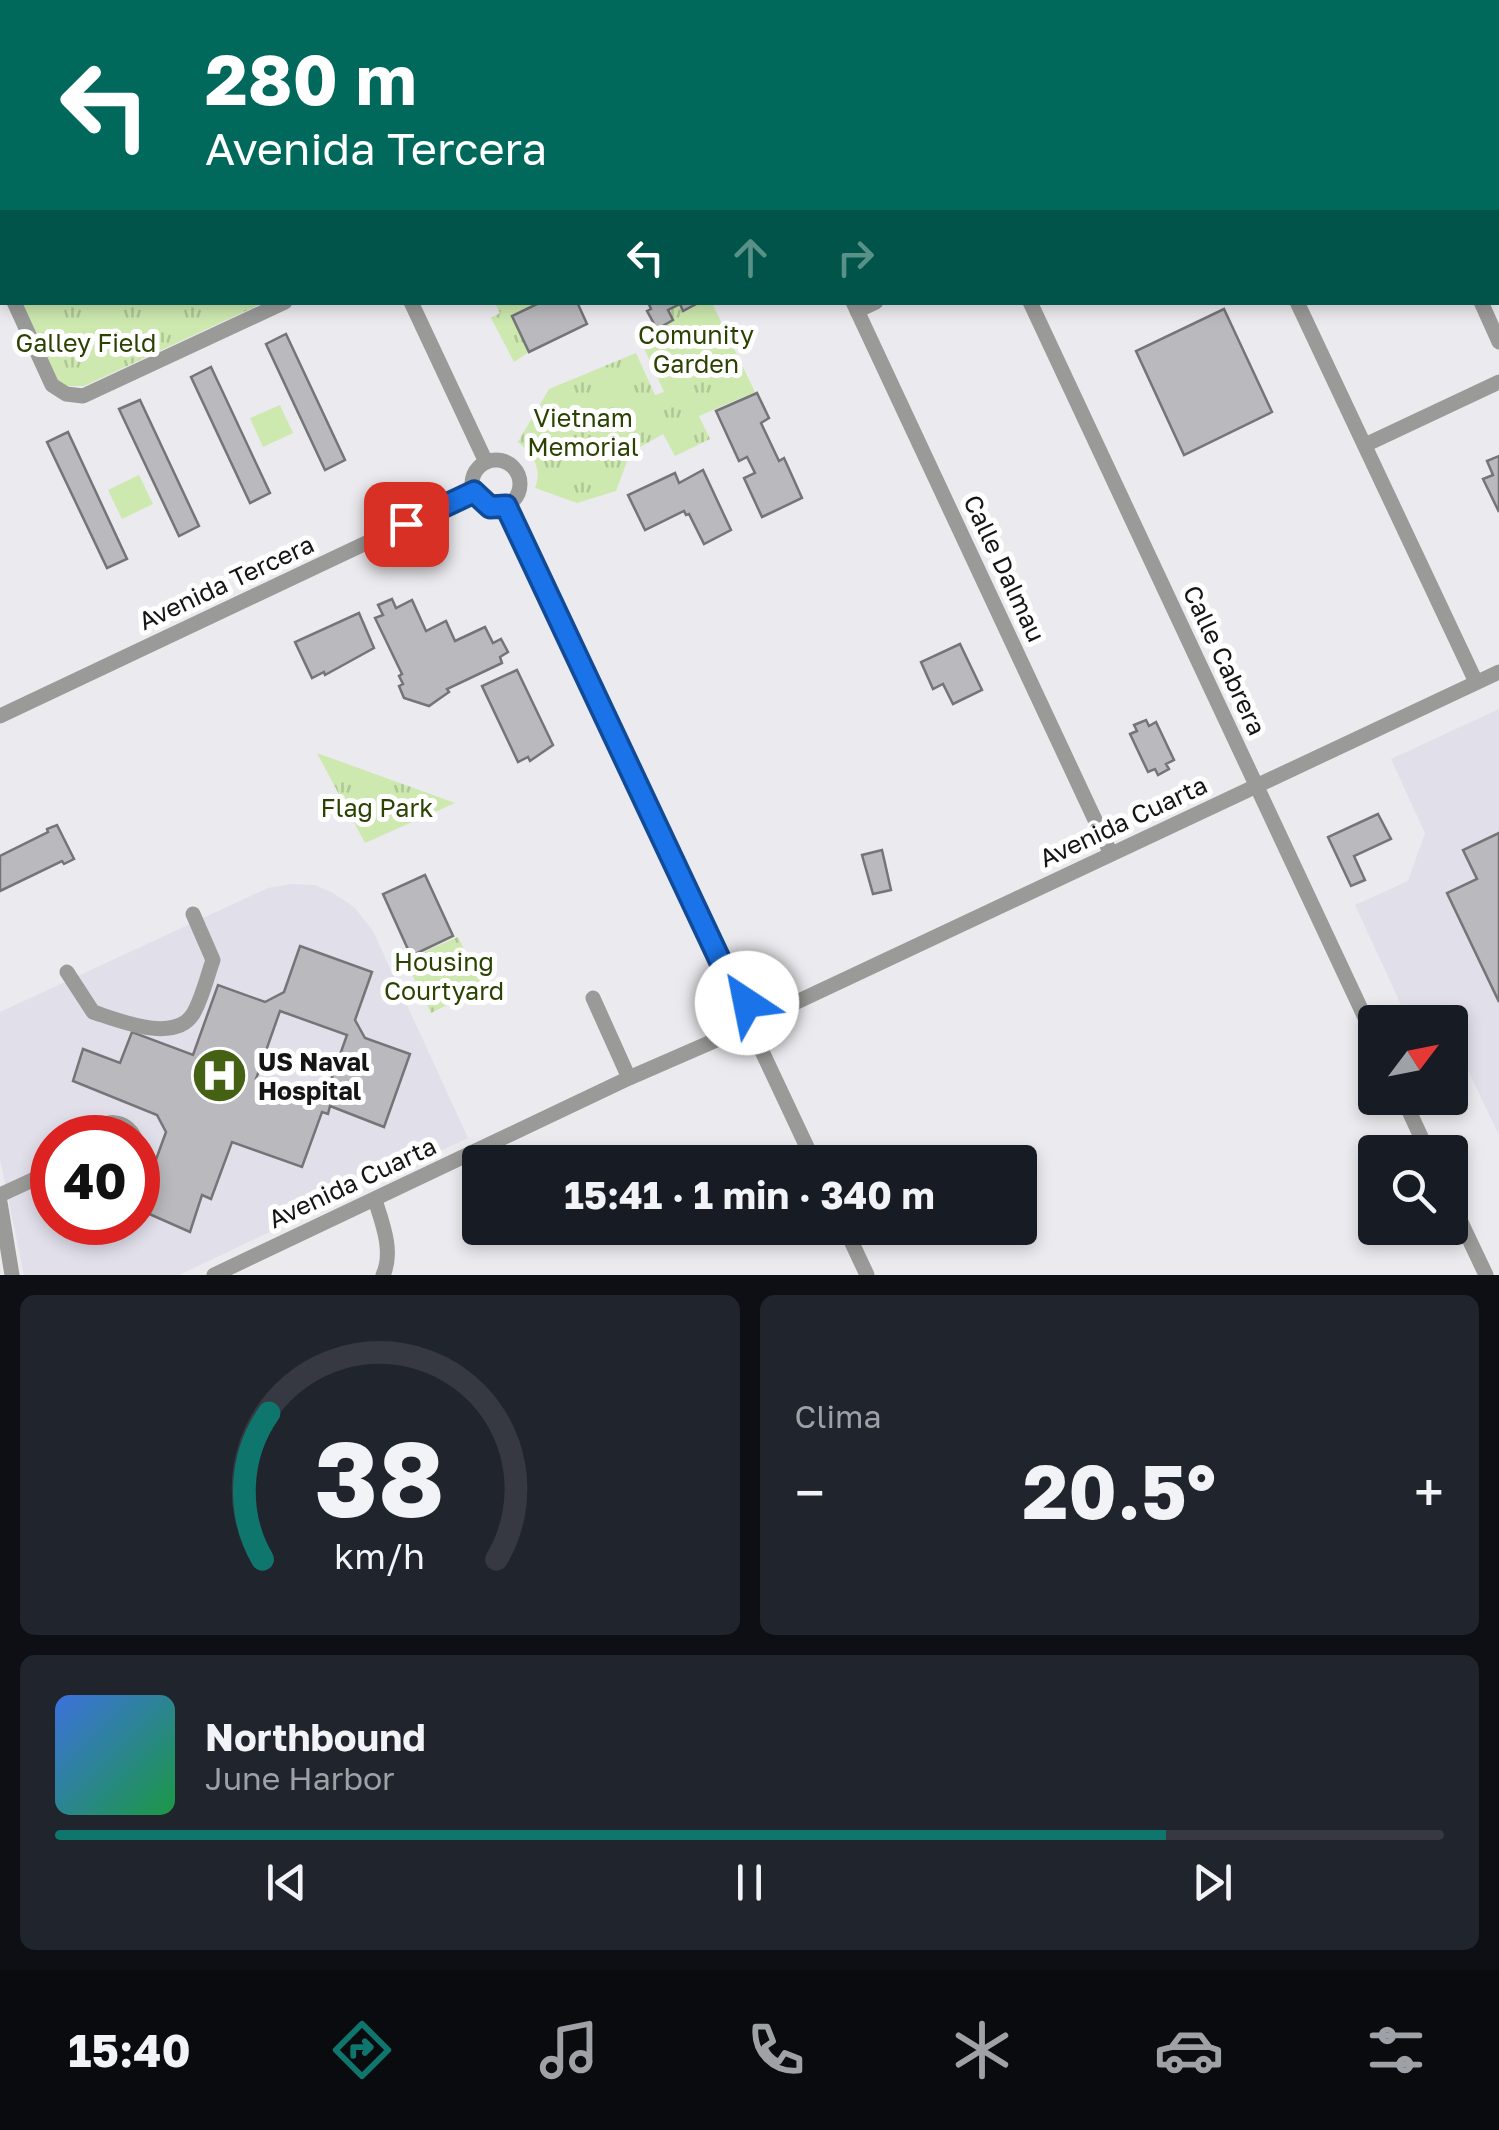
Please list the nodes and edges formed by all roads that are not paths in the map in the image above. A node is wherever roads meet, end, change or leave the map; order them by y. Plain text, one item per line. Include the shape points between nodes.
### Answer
1 (15, 305) edge
2 (280, 305) edge
3 (412, 305) edge
4 (1031, 305) edge
5 (1298, 305) edge
6 (1482, 305) edge
7 (855, 307) edge
8 (1499, 341) edge
9 (1499, 382) edge
10 (1364, 445) junction
11 (486, 462) junction
12 (474, 492) junction
13 (506, 506) junction
14 (1499, 672) edge
15 (1476, 682) junction
16 (0, 716) edge
17 (1256, 786) junction
18 (1111, 854) junction
19 (193, 914) dead end
20 (67, 972) dead end
21 (592, 998) dead end
22 (741, 1005) junction
23 (1359, 1005) edge
24 (769, 1015) junction
25 (730, 1034) junction
26 (759, 1044) junction
27 (629, 1078) junction
28 (806, 1145) edge
29 (30, 1182) edge
30 (0, 1198) edge
31 (375, 1200) junction
32 (1468, 1237) edge
33 (853, 1245) edge
34 (234, 1271) edge
35 (12, 1275) edge
36 (214, 1275) edge
37 (383, 1275) edge
38 (867, 1275) edge
39 (1486, 1275) edge

1 - 2 street via 52,385 83,396
3 - 11 street
4 - 17 street, Calle Cabrera
5 - 10 street
6 - 8 street
7 - 18 street, Calle Dalmau
9 - 10 street
10 - 15 street
11 - 12 street via 476,472
11 - 13 street via 508,463 518,474 517,496
12 - 13 street via 490,507
12 - 16 street, Avenida Tercera
13 - 22 street
14 - 15 street, Avenida Cuarta
15 - 17 street, Avenida Cuarta
17 - 18 street, Avenida Cuarta
17 - 23 street, Calle Cabrera
18 - 24 street, Avenida Cuarta
19 - 20 street via 213,960 192,1016 180,1025 162,1029 93,1012
21 - 27 street
22 - 24 street via 760,1006
22 - 25 street via 728,1020
24 - 26 street via 769,1035
25 - 26 street via 746,1046
25 - 27 street, Avenida Cuarta
26 - 28 street
27 - 31 street, Avenida Cuarta
29 - 30 street
30 - 35 street
31 - 34 street, Avenida Cuarta
31 - 37 street via 387,1244
32 - 39 street
33 - 38 street
34 - 36 street, Avenida Cuarta

